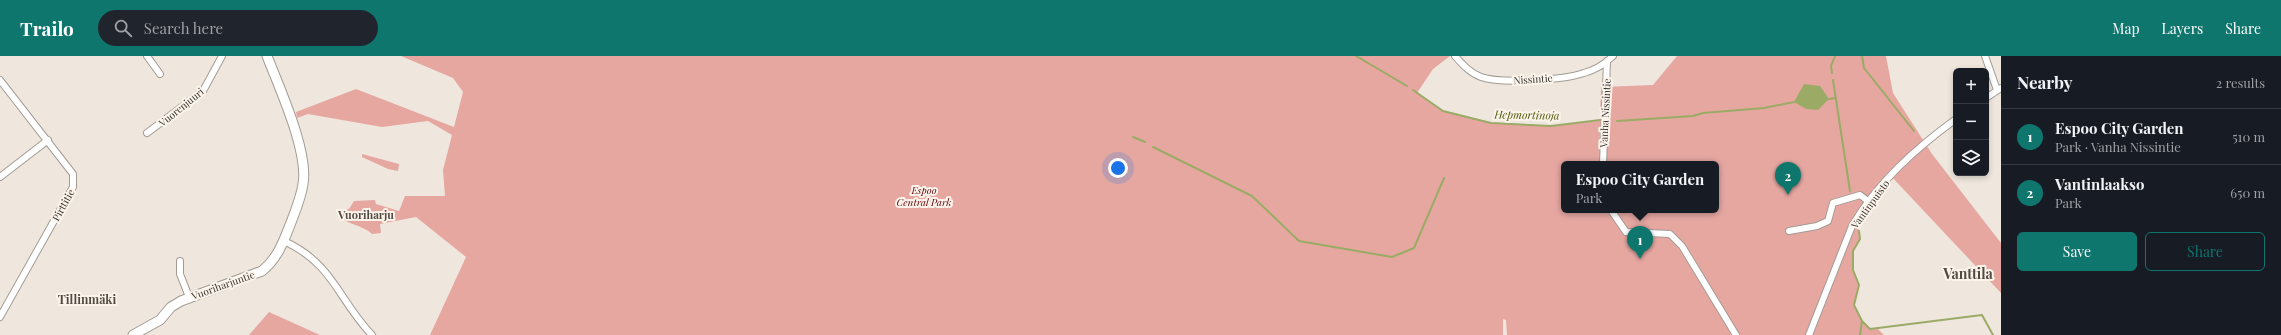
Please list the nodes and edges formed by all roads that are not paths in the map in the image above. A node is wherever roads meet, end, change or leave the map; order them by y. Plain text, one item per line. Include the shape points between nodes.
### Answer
1 (146, 56) edge
2 (222, 56) edge
3 (267, 56) edge
4 (1456, 56) edge
5 (1613, 56) edge
6 (1985, 56) edge
7 (1607, 62) junction
8 (160, 74) dead end
9 (0, 80) edge
10 (1999, 89) edge
11 (1989, 96) edge
12 (1953, 122) edge
13 (147, 133) dead end
14 (48, 140) junction
15 (1603, 161) edge
16 (0, 177) edge
17 (1869, 202) junction
18 (1613, 213) edge
19 (1789, 231) dead end
20 (284, 241) junction
21 (180, 261) dead end
22 (189, 297) junction
23 (0, 317) edge
24 (133, 335) edge
25 (372, 335) edge
26 (1736, 335) edge
27 (1809, 335) edge

1 - 8 street
2 - 13 street, Vuorenjuuri via 203,91
3 - 20 street, Vuoriharjuntie via 294,126 304,171 302,193
4 - 7 street, Nissintie via 1470,72 1481,77 1504,81 1583,74
5 - 7 street, Nissintie
6 - 10 street
7 - 15 street, Vanha Nissintie
9 - 14 street, Pirttitie
10 - 11 street
12 - 17 street, Vantinpuisto via 1894,170
14 - 16 street
14 - 23 street, Pirttitie via 73,174 73,187
17 - 19 street via 1860,195 1833,203 1828,221 1817,226
17 - 27 street, Vantinpuisto via 1852,226
18 - 26 street via 1626,232 1670,234 1682,246
20 - 22 street, Vuoriharjuntie via 270,264 255,275
20 - 25 street via 298,247 326,270
21 - 22 street via 180,274
22 - 24 street, Vuoriharjuntie via 171,307 160,320

